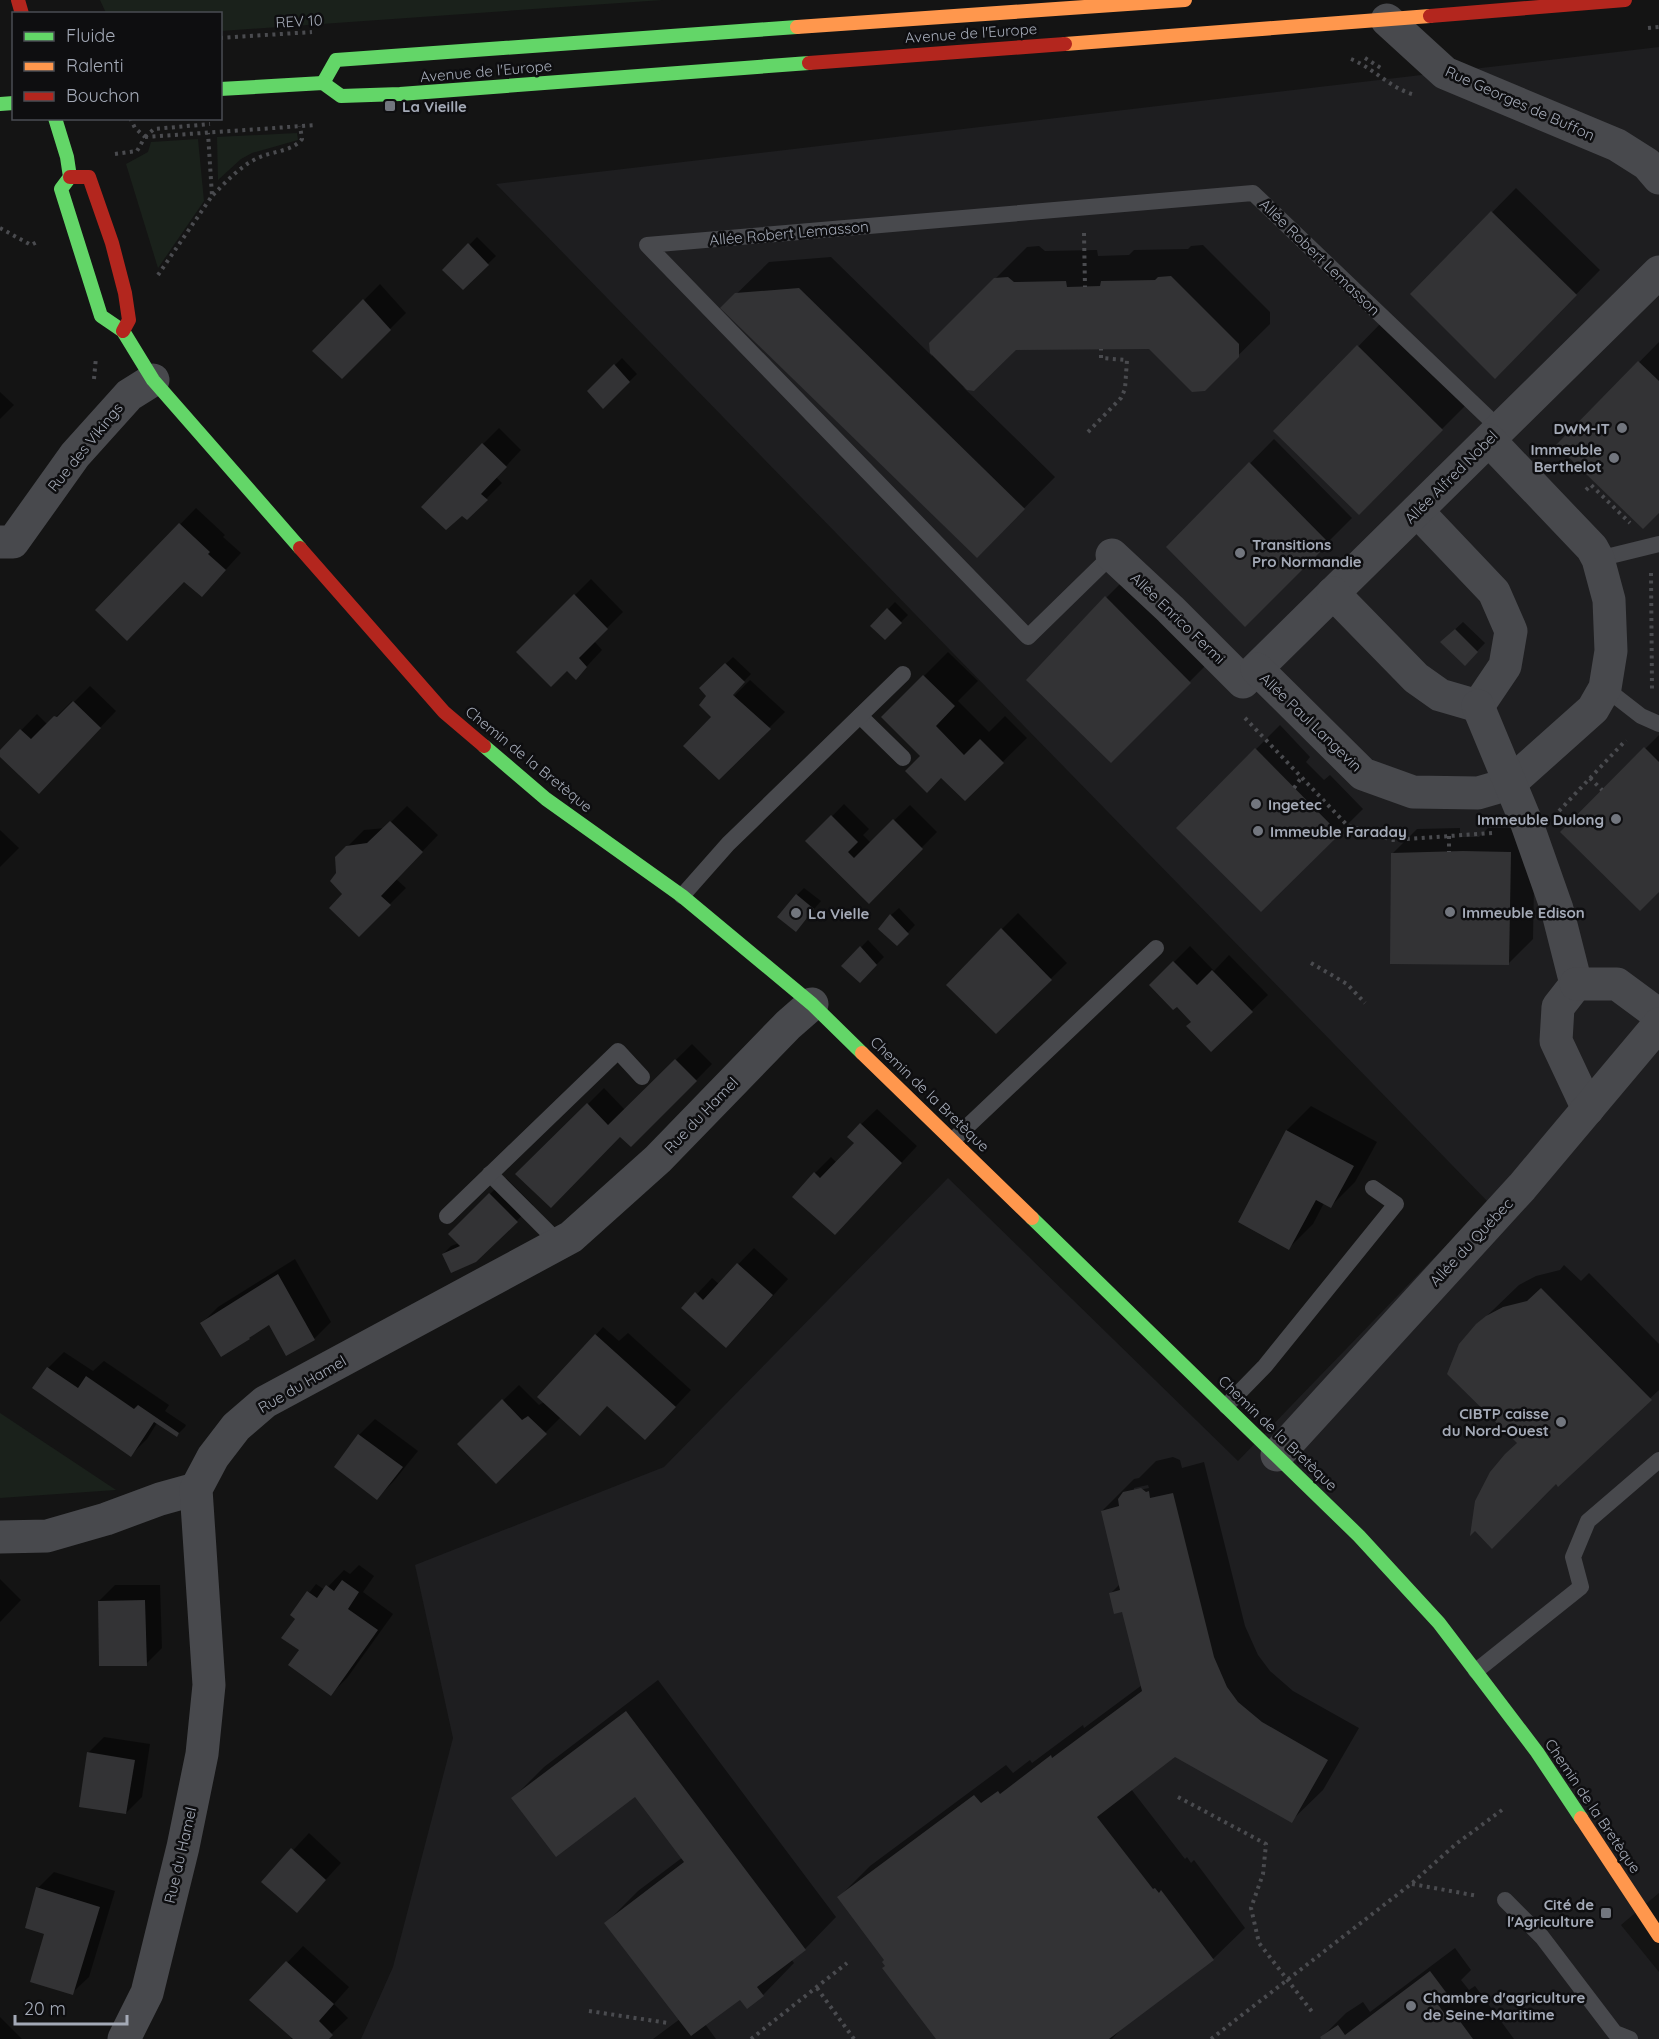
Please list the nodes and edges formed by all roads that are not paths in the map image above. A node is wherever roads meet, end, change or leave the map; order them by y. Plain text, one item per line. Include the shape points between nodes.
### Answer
1 (1185, 0) edge
2 (1626, 0) edge
3 (1387, 20) junction
4 (323, 83) junction
5 (222, 89) edge
6 (56, 120) edge
7 (70, 177) junction
8 (1659, 178) edge
9 (1659, 272) edge
10 (123, 332) junction
11 (153, 380) junction
12 (1494, 435) junction
13 (1417, 511) junction
14 (1659, 544) edge
15 (4, 548) edge
16 (1112, 555) joint
17 (1598, 559) junction
18 (1333, 593) junction
19 (903, 674) dead end
20 (1250, 676) junction
21 (1605, 688) junction
22 (1478, 706) junction
23 (860, 716) junction
24 (1659, 724) edge
25 (903, 758) dead end
26 (1509, 784) junction
27 (682, 896) junction
28 (1156, 948) dead end
29 (1576, 984) junction
30 (812, 1004) junction
31 (1659, 1015) edge
32 (1659, 1024) edge
33 (642, 1077) dead end
34 (1588, 1109) junction
35 (954, 1140) junction
36 (490, 1174) junction
37 (1373, 1188) dead end
38 (447, 1216) dead end
39 (559, 1243) junction
40 (1227, 1406) junction
41 (1277, 1455) junction
42 (1659, 1460) edge
43 (196, 1489) junction
44 (0, 1537) edge
45 (1476, 1671) junction
46 (1505, 1900) road end
47 (1659, 1936) edge
48 (124, 2039) edge
49 (1630, 2039) edge

1 - 4 street, Avenue de l'Europe via 336,60
2 - 3 street, Avenue de l'Europe
3 - 4 street, Avenue de l'Europe via 400,94 341,96
3 - 8 street, Rue Georges de Buffon via 1446,74 1617,145 1647,164
4 - 5 street, Avenue de l'Europe
6 - 7 street, Chemin de la Bretèque
7 - 10 street, Chemin de la Bretèque via 61,189 93,295 101,316
7 - 10 street via 89,177 112,243 129,320
9 - 12 street, Allée Alfred Nobel
10 - 11 street, Chemin de la Bretèque
11 - 15 street, Rue des Vikings via 129,394 75,455
11 - 27 street, Chemin de la Bretèque via 444,712 546,799
12 - 13 street, Allée Alfred Nobel
12 - 16 lane, Allée Robert Lemasson via 1253,193 646,245 1028,637
12 - 17 street, Allée Paul Langevin
13 - 18 street, Allée Alfred Nobel
13 - 22 street via 1494,592 1511,631 1505,666
14 - 17 lane
16 - 20 street, Allée Enrico Fermi
17 - 21 street, Allée Paul Langevin via 1609,600 1611,651
18 - 20 street, Allée Alfred Nobel
18 - 22 street via 1416,678 1440,695
19 - 23 lane
20 - 26 street, Allée Paul Langevin via 1363,774 1413,792 1478,794
21 - 24 lane via 1641,716
21 - 26 street, Allée Paul Langevin via 1593,709
22 - 26 street
23 - 25 lane
23 - 27 lane via 728,844
26 - 29 street via 1557,909
27 - 30 street, Chemin de la Bretèque
28 - 35 lane
29 - 31 street via 1617,984
29 - 34 street via 1558,1007 1556,1041
30 - 35 street, Chemin de la Bretèque
30 - 39 street, Rue du Hamel via 658,1159 571,1237
32 - 34 street, Allée du Québec
33 - 36 lane via 618,1051
34 - 41 street, Allée du Québec via 1522,1187
35 - 40 street, Chemin de la Bretèque
36 - 38 lane
36 - 39 lane
37 - 40 lane via 1396,1204 1265,1366
39 - 43 street, Rue du Hamel via 265,1402 236,1427 213,1456
40 - 41 street, Chemin de la Bretèque
41 - 45 street, Chemin de la Bretèque via 1359,1536 1439,1623
42 - 45 lane via 1588,1521 1573,1557 1581,1587
43 - 44 street via 47,1536
43 - 48 street, Rue du Hamel via 209,1684 202,1754 147,1993
45 - 47 street, Chemin de la Bretèque via 1537,1752
46 - 49 lane via 1542,1937 1615,2033

